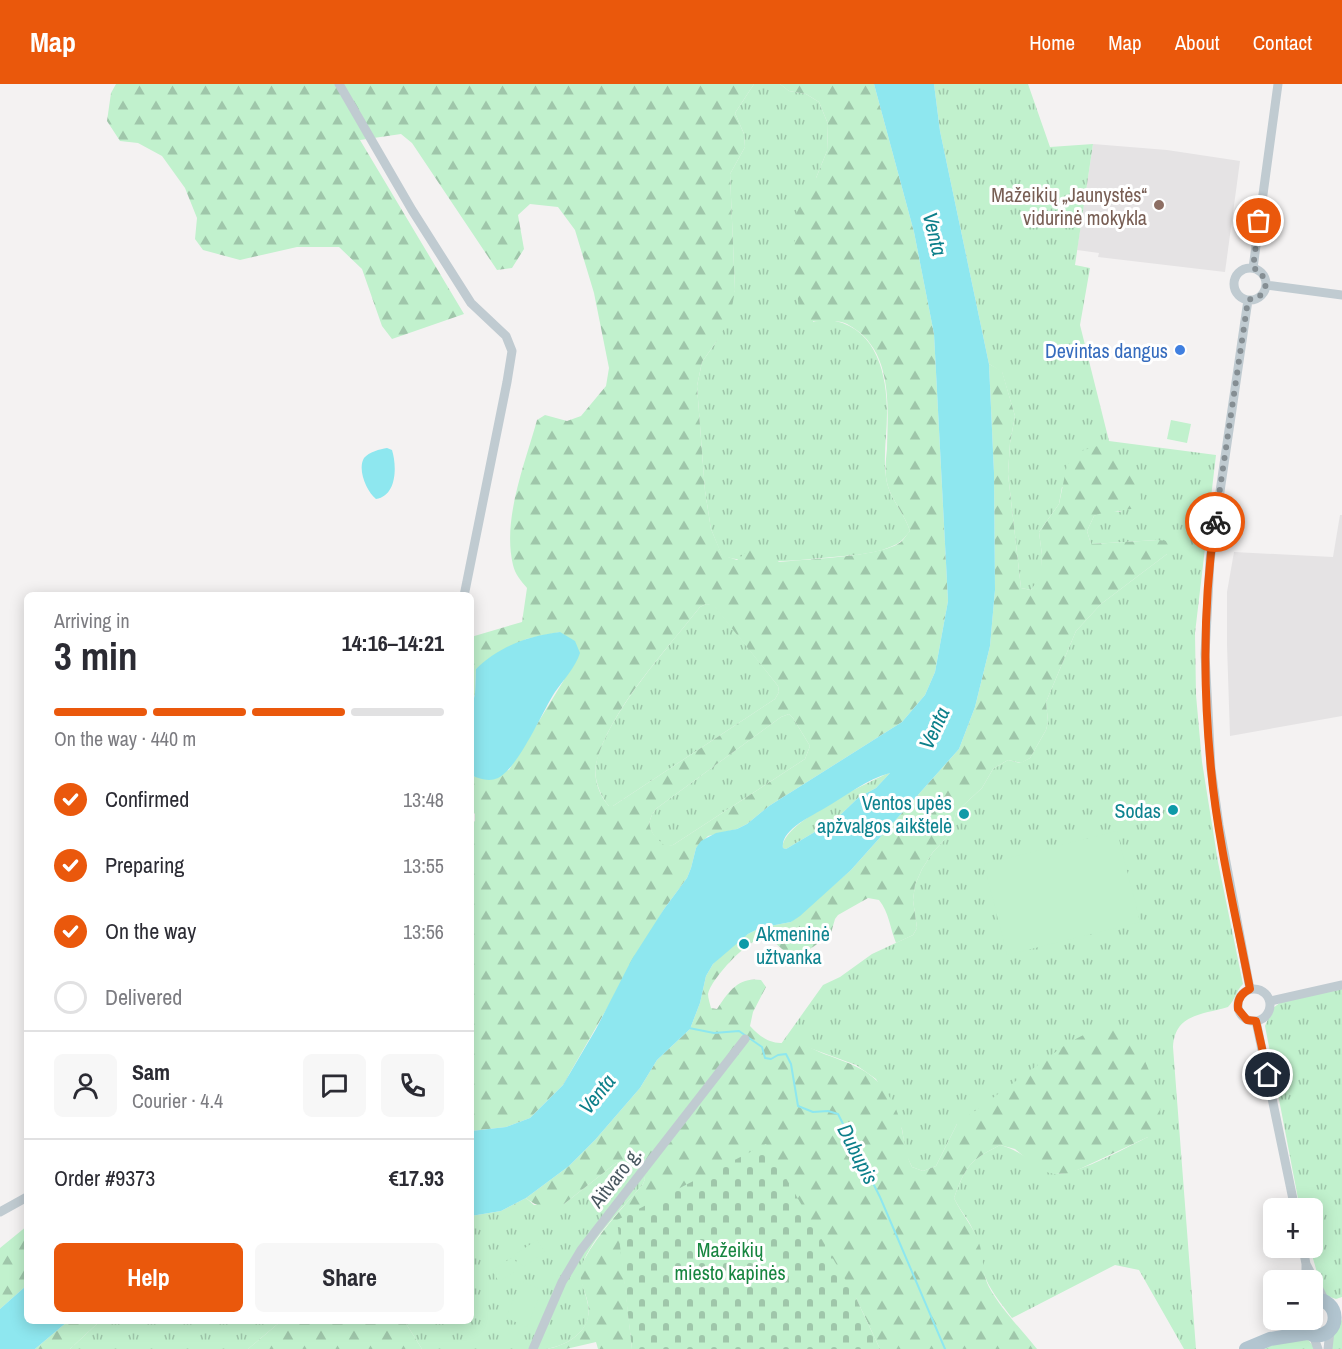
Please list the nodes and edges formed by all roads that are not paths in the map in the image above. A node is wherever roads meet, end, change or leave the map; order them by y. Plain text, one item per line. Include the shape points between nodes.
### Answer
1 (339, 84) edge
2 (1278, 84) edge
3 (1253, 268) junction
4 (1266, 285) junction
5 (1342, 295) edge
6 (1248, 300) junction
7 (465, 592) edge
8 (1342, 985) edge
9 (1250, 989) junction
10 (1270, 1001) junction
11 (1256, 1021) junction
12 (745, 1039) dead end
13 (1293, 1198) edge
14 (24, 1199) edge
15 (0, 1212) edge
16 (1305, 1258) edge
17 (1306, 1264) junction
18 (1306, 1270) edge
19 (1327, 1301) edge
20 (1336, 1322) edge
21 (1280, 1330) edge
22 (1302, 1330) edge
23 (1307, 1330) edge
24 (1308, 1330) edge
25 (1269, 1339) junction
26 (533, 1349) edge
27 (1246, 1349) edge
28 (1318, 1349) edge
29 (1328, 1349) edge

1 - 7 street via 471,303 501,329 512,351
2 - 3 street
3 - 4 street via 1261,272
3 - 6 street via 1243,269 1234,280 1236,293
4 - 5 street
4 - 6 street via 1260,296
6 - 9 street via 1210,560 1205,654 1212,780
8 - 10 street
9 - 10 street via 1264,993
9 - 11 street via 1242,994 1238,1009 1247,1020
10 - 11 street via 1269,1012
11 - 13 street
12 - 26 street, Aitvaro g. via 580,1250
14 - 15 street
16 - 17 street
17 - 18 street
17 - 19 street
19 - 20 main road via 1335,1311
20 - 24 main road via 1322,1336
20 - 29 street
21 - 25 main road
22 - 25 main road
23 - 28 street
25 - 27 main road

